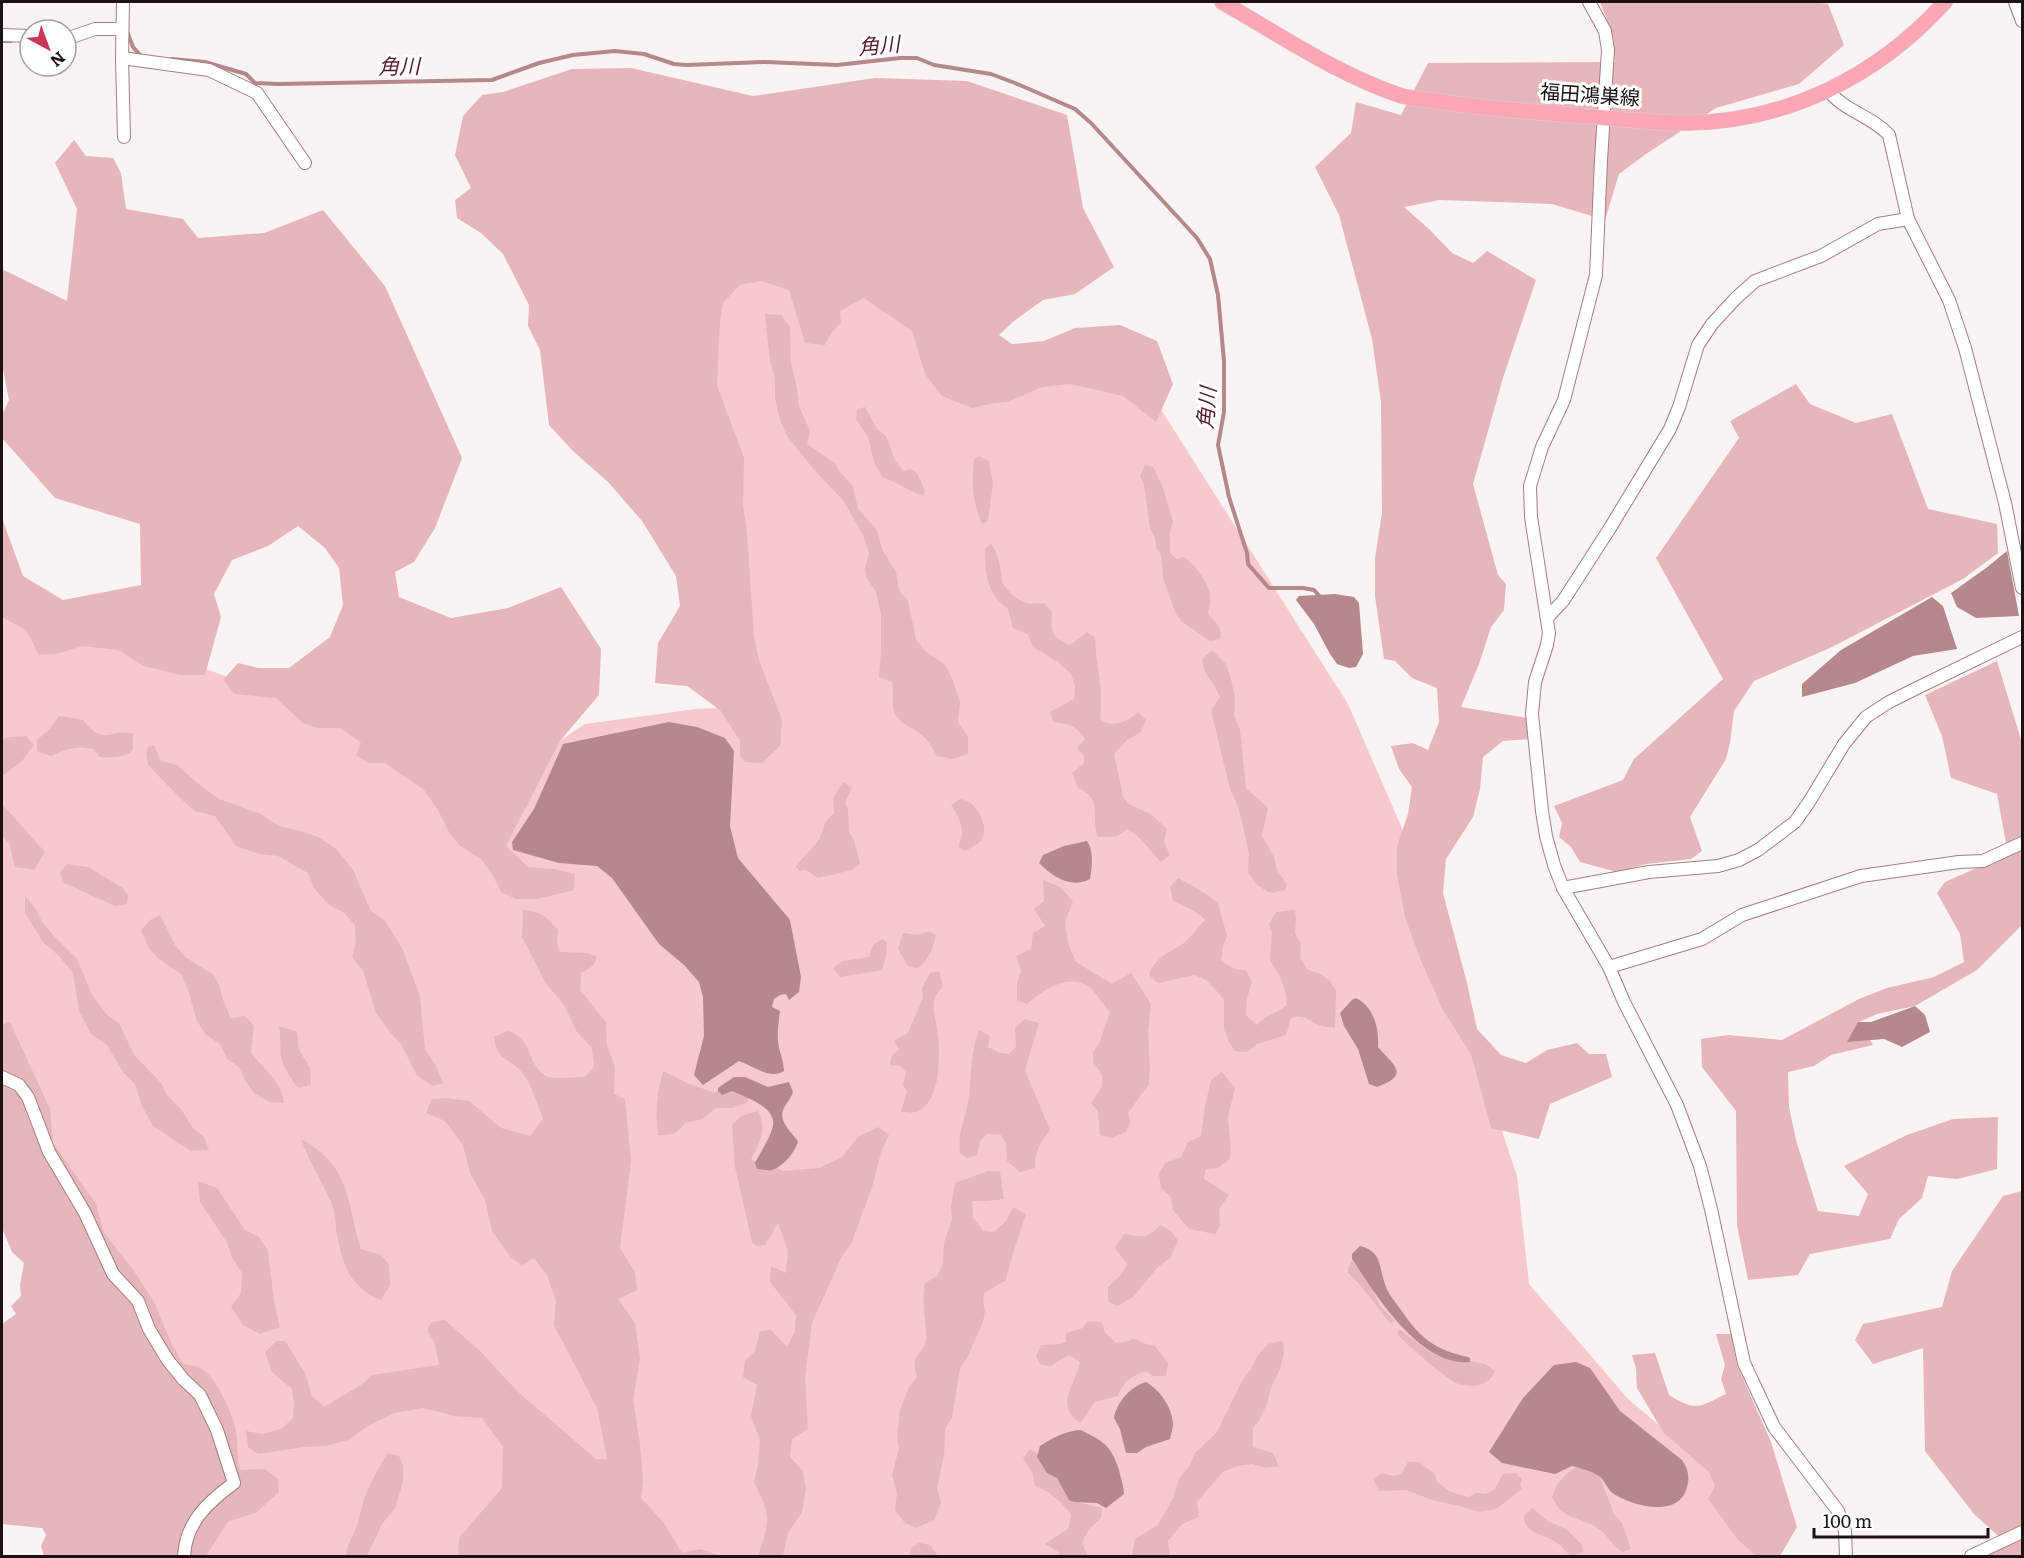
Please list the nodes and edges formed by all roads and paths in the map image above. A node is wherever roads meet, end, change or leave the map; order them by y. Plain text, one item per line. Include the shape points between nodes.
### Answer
1 (123, 2) edge
2 (1222, 2) edge
3 (1589, 2) edge
4 (1945, 2) edge
5 (2015, 2) edge
6 (2022, 21) edge
7 (122, 29) junction
8 (2, 35) edge
9 (78, 35) edge
10 (18, 36) edge
11 (122, 58) junction
12 (1829, 91) junction
13 (1604, 117) junction
14 (124, 137) dead end
15 (305, 163) dead end
16 (1908, 219) junction
17 (2022, 588) edge
18 (1548, 617) junction
19 (2022, 637) edge
20 (2022, 843) edge
21 (1563, 888) junction
22 (1609, 967) junction
23 (2, 1077) edge
24 (2022, 1533) edge
25 (184, 1557) edge
26 (1846, 1557) edge
27 (1971, 1557) edge

1 - 7 street
2 - 13 main road, 福田鴻巣線 via 1336,68 1405,96 1491,109
3 - 13 street via 1605,31 1608,50
4 - 12 main road, 福田鴻巣線 via 1898,47
5 - 6 street
7 - 9 street via 95,29
7 - 11 street
8 - 10 street
11 - 14 street
11 - 15 street via 209,70 257,93
12 - 13 main road, 福田鴻巣線 via 1730,119 1686,123
12 - 16 street via 1889,135
13 - 18 street via 1596,275 1564,400 1542,447 1530,486 1531,517
16 - 17 street via 1949,300 1965,348 2005,503
16 - 18 street via 1878,224 1821,256 1755,281 1712,324 1698,345 1670,429 1575,583
18 - 21 street via 1547,645 1535,682 1532,714 1546,836
19 - 21 street via 1906,693 1866,717 1844,744 1795,822 1739,860
20 - 22 street via 1983,861 1861,876 1742,915 1702,939
21 - 22 street
22 - 26 street via 1677,1105 1700,1166 1744,1363 1774,1427 1838,1511 1845,1531
23 - 25 street via 19,1085 28,1097 49,1152 93,1228 113,1274 138,1301 166,1359 201,1395 217,1430 234,1483 198,1514
24 - 27 street

